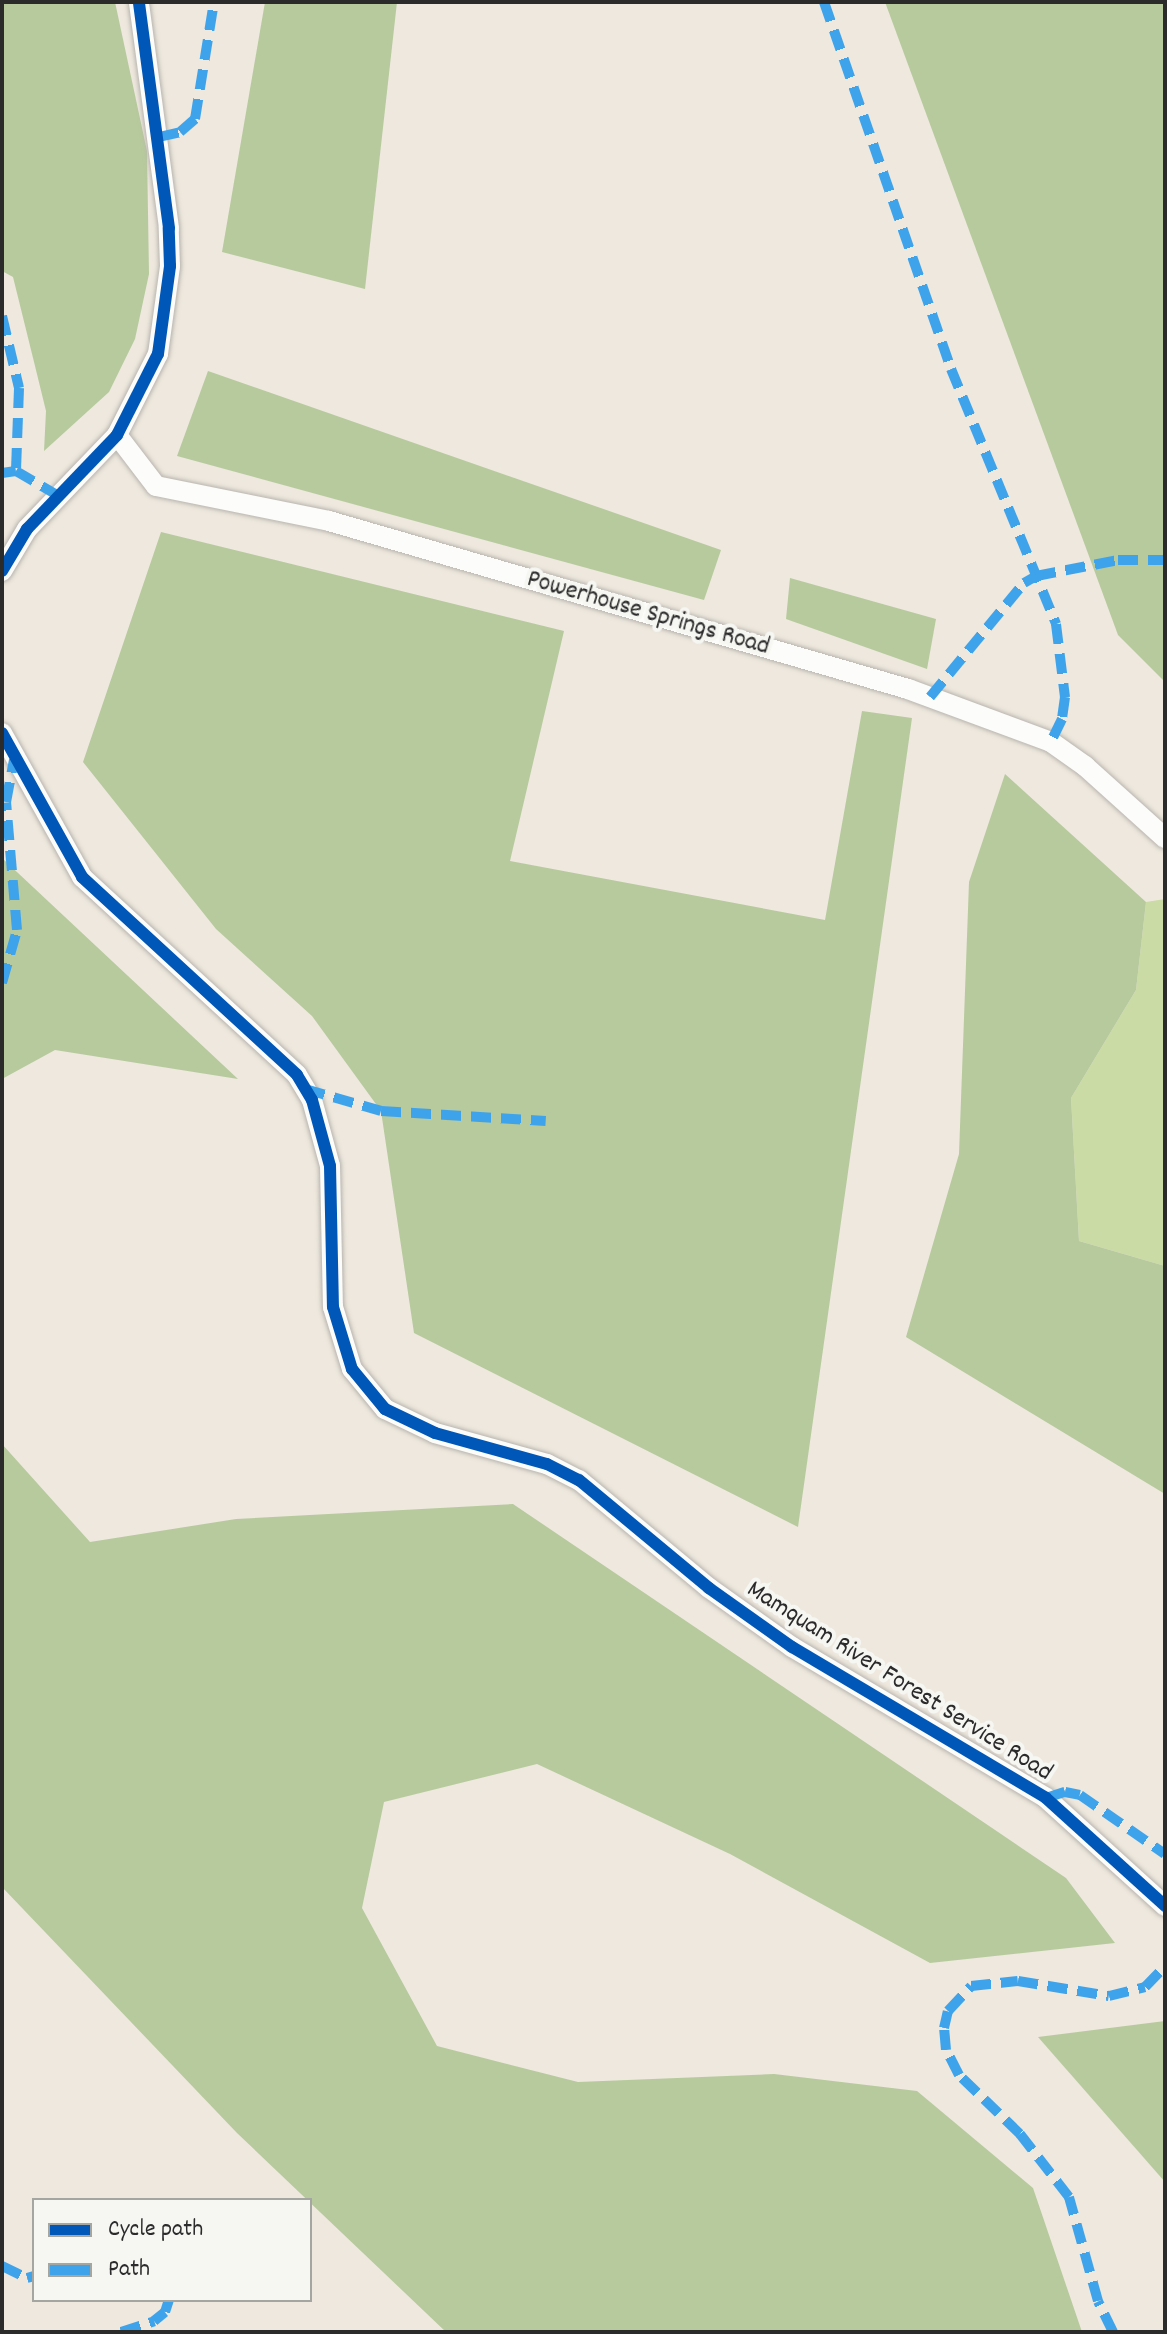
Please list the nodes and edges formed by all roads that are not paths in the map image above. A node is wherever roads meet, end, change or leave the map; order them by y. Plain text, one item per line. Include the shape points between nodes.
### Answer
1 (139, 2) edge
2 (117, 435) junction
3 (2, 571) edge
4 (2, 733) edge
5 (1165, 838) edge
6 (1165, 1906) edge

1 - 2 street via 170,266 158,354
2 - 3 street via 27,529
2 - 5 street, Powerhouse Springs Road via 156,486 344,525 908,689 1051,742
4 - 6 street, Mamquam River Forest Service Road via 82,877 297,1075 312,1100 330,1166 333,1307 352,1369 385,1409 435,1433 547,1464 579,1480 709,1588 792,1647 1046,1798

